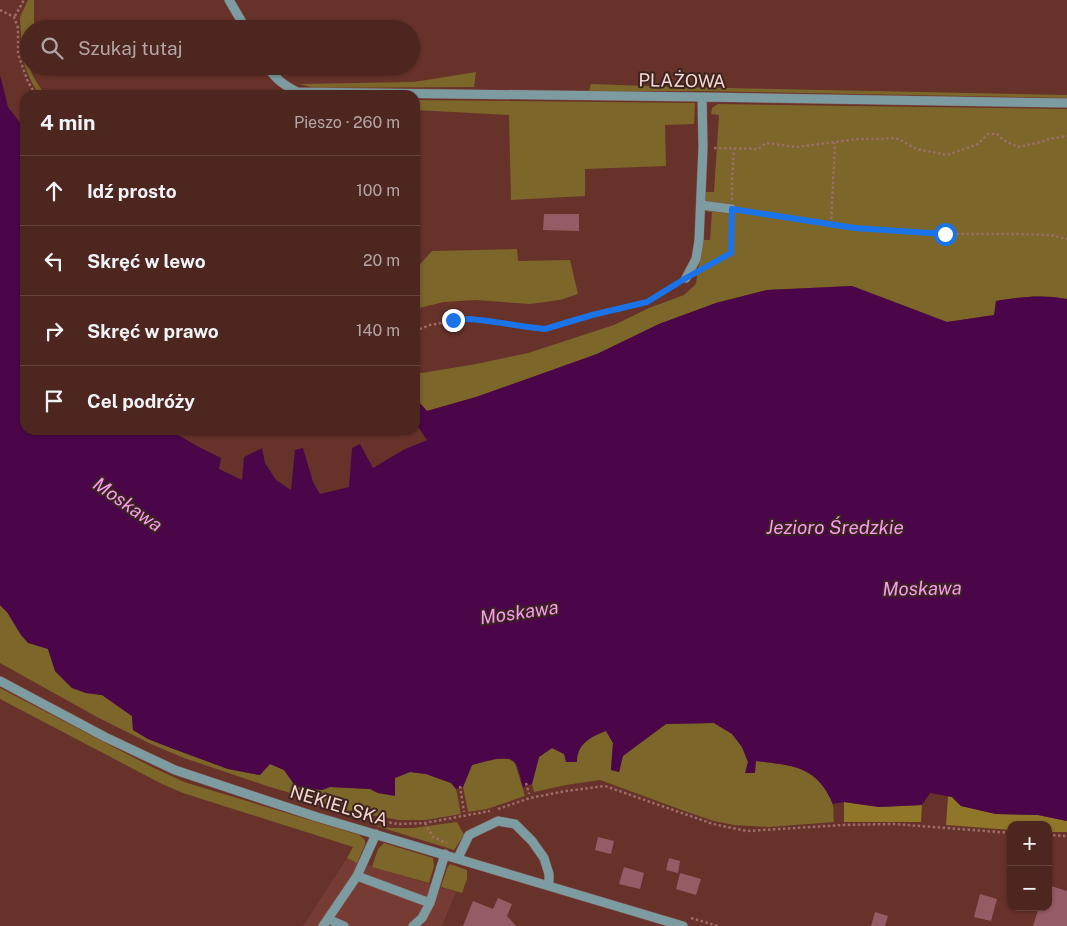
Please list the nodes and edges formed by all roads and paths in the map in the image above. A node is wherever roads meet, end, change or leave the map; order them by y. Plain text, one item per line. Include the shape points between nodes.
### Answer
1 (24, 0) edge
2 (229, 0) edge
3 (0, 10) edge
4 (14, 17) junction
5 (241, 20) edge
6 (20, 60) edge
7 (26, 75) edge
8 (272, 75) edge
9 (33, 90) edge
10 (293, 90) edge
11 (420, 94) edge
12 (702, 97) junction
13 (1067, 103) edge
14 (1067, 136) edge
15 (835, 142) junction
16 (703, 146) junction
17 (734, 149) junction
18 (701, 205) junction
19 (732, 209) junction
20 (831, 224) junction
21 (1067, 239) edge
22 (686, 278) junction
23 (420, 329) edge
24 (0, 681) edge
25 (526, 783) dead end
26 (460, 786) dead end
27 (529, 794) dead end
28 (306, 801) dead end
29 (464, 812) dead end
30 (1007, 833) edge
31 (376, 834) junction
32 (1052, 835) edge
33 (1067, 836) edge
34 (445, 854) junction
35 (458, 858) junction
36 (357, 876) junction
37 (549, 885) junction
38 (430, 903) junction
39 (325, 922) edge
40 (344, 926) edge
41 (413, 926) edge
42 (683, 926) edge

1 - 4 path
2 - 5 street
3 - 4 path
4 - 6 path
7 - 9 path
8 - 10 street, PLAŻOWA
11 - 12 street, PLAŻOWA
12 - 13 street, PLAŻOWA
12 - 16 street
14 - 15 path via 1018,147 997,134 988,134 978,144 947,155 916,149 892,138
15 - 17 path via 797,147 766,143 758,149
15 - 20 path
16 - 17 path
16 - 18 street
17 - 19 path
18 - 19 street
18 - 22 street via 696,260
19 - 20 path
19 - 22 path via 731,253
20 - 21 path via 903,232 1050,235
22 - 23 path via 647,302 545,329 470,319 430,324
24 - 31 street, NEKIELSKA via 175,770
25 - 27 path
26 - 29 path
28 - 30 path via 380,821 426,823 487,812 530,798 606,786 713,824 747,830 894,824
31 - 34 street, NEKIELSKA
31 - 36 street
32 - 33 path
34 - 35 street, NEKIELSKA
34 - 38 street
35 - 37 street, NEKIELSKA
35 - 37 street via 469,835 498,821 515,824 544,858
36 - 38 street
36 - 39 street
37 - 42 street, NEKIELSKA
38 - 41 street
39 - 40 street

